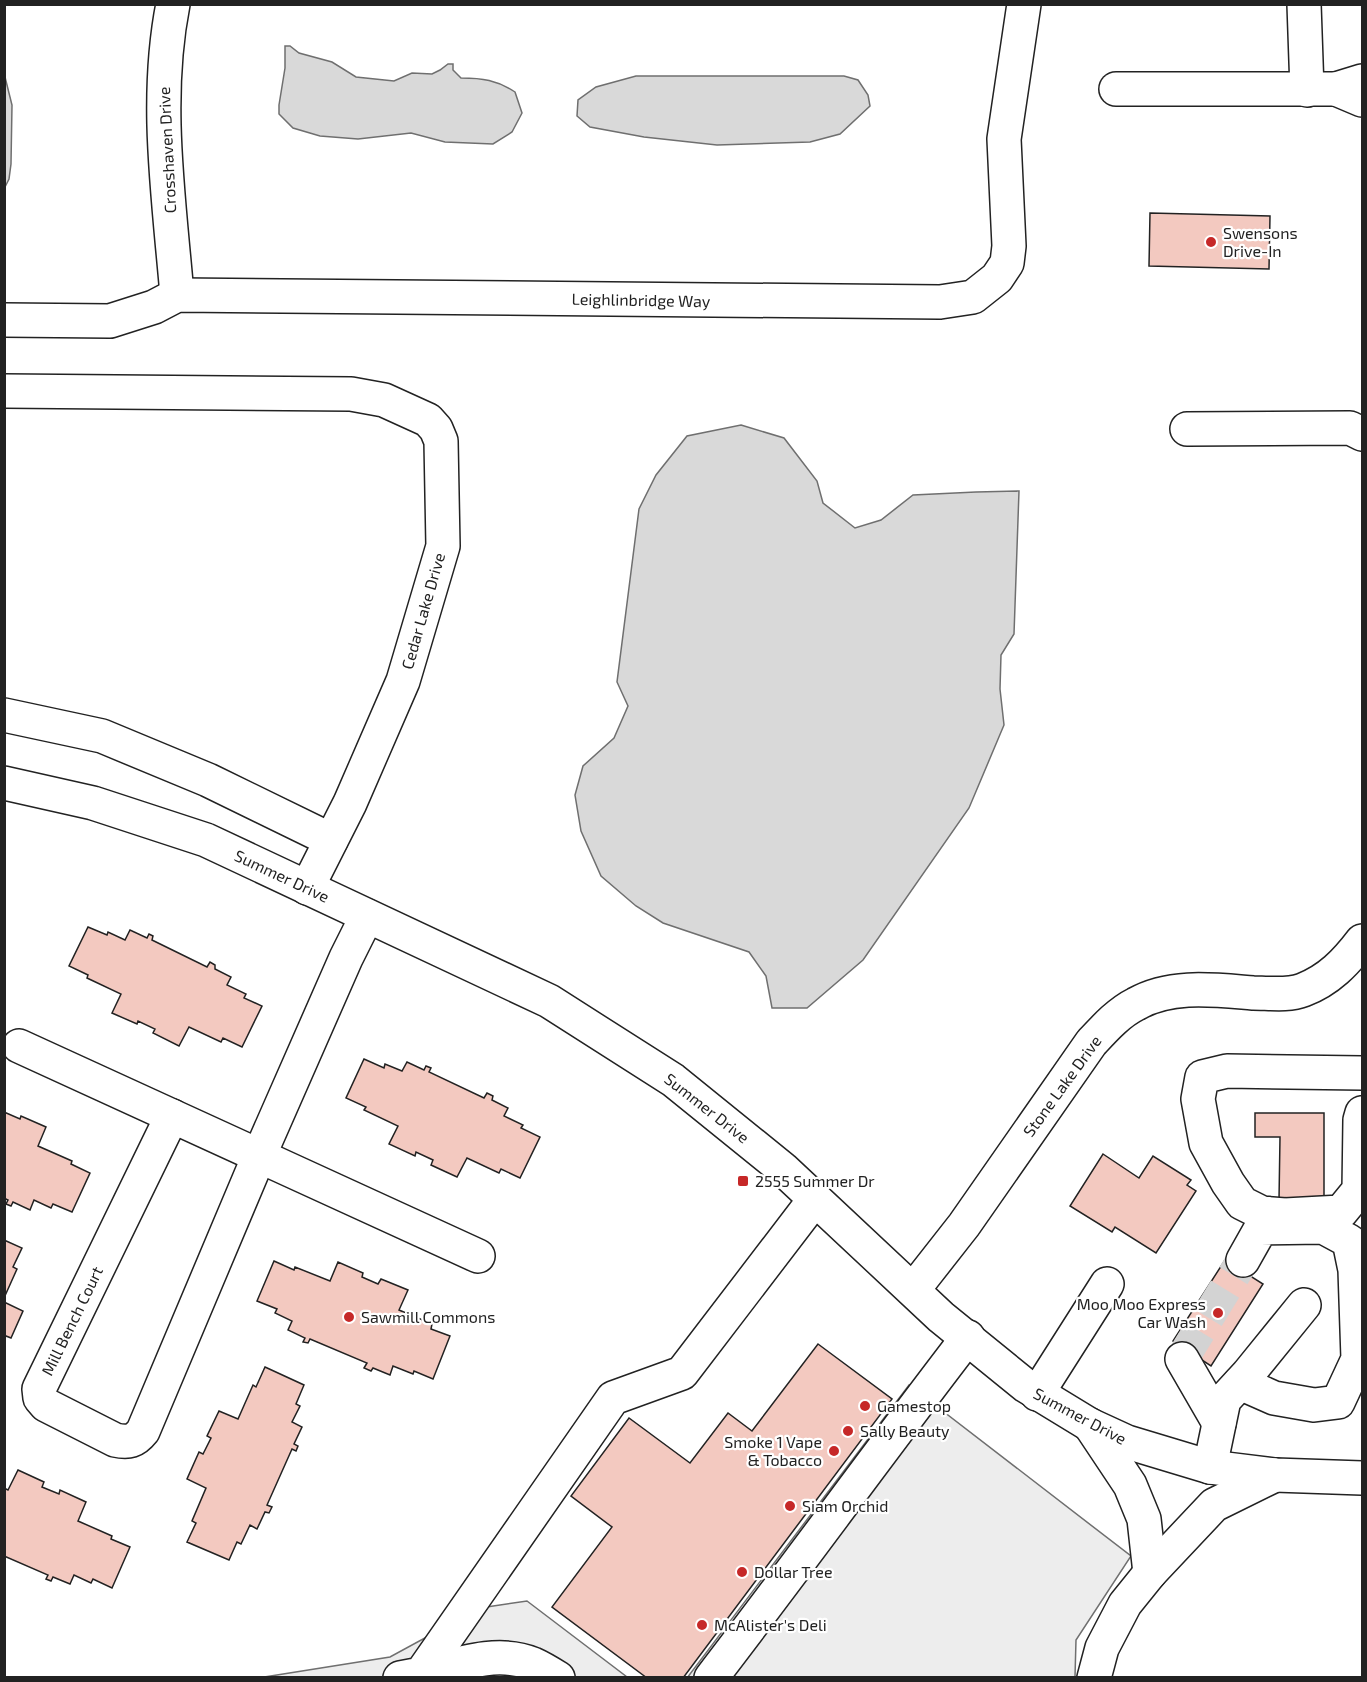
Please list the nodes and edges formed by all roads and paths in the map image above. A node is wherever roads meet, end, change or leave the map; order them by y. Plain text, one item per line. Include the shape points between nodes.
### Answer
1 (173, 4) edge
2 (1024, 4) edge
3 (1304, 4) edge
4 (1116, 89) dead end
5 (1342, 90) edge
6 (177, 295) junction
7 (4, 320) edge
8 (4, 391) edge
9 (1187, 429) dead end
10 (1362, 434) edge
11 (4, 715) edge
12 (4, 783) edge
13 (332, 840) junction
14 (307, 888) junction
15 (367, 916) junction
16 (1362, 941) edge
17 (19, 1046) dead end
18 (1362, 1073) edge
19 (1362, 1113) edge
20 (172, 1116) junction
21 (259, 1156) junction
22 (815, 1199) junction
23 (478, 1256) dead end
24 (1242, 1260) tunnel mouth
25 (1107, 1284) dead end
26 (913, 1290) junction
27 (1304, 1305) dead end
28 (968, 1337) junction
29 (1182, 1359) dead end
30 (1240, 1383) junction
31 (1038, 1394) junction
32 (1219, 1423) junction
33 (1090, 1425) junction
34 (1210, 1467) junction
35 (1275, 1476) junction
36 (1362, 1479) edge
37 (1150, 1573) junction
38 (410, 1676) edge
39 (558, 1677) edge
40 (711, 1677) edge
41 (1094, 1677) edge

1 - 6 street, Crosshaven Drive via 164,80
2 - 6 street, Leighlinbridge Way via 1004,139 1007,263 997,278 974,297 940,302
3 - 5 street
4 - 5 street
6 - 7 street, Leighlinbridge Way via 110,321
8 - 13 street, Cedar Lake Drive via 351,394 384,400 428,420 436,429 441,441 443,546 403,681
9 - 10 street via 1350,428
11 - 13 street via 102,736 208,780
12 - 14 street, Summer Drive via 93,803 206,840
13 - 14 street, Cedar Lake Drive
14 - 15 street, Summer Drive
15 - 21 street, Mill Bench Court
15 - 22 street, Summer Drive via 549,1001 578,1019 673,1080
16 - 26 street, Stone Lake Drive via 1346,962 1302,991 1283,994 1195,989 1163,994 1136,1003 1111,1021 1091,1043 964,1225
17 - 20 street
18 - 19 street via 1227,1071 1202,1077 1198,1099 1206,1143 1242,1203 1262,1213 1285,1215 1341,1212 1359,1190
20 - 21 street
20 - 21 street, Mill Bench Court via 39,1389 46,1405 116,1440 126,1443 143,1431
21 - 23 street
22 - 26 street, Summer Drive
22 - 38 street via 682,1373 613,1398
24 - 30 street via 1261,1228 1323,1227 1349,1241 1355,1270 1358,1359 1338,1402 1314,1405 1274,1398
25 - 31 street
26 - 28 street, Summer Drive
27 - 30 street
28 - 31 street, Summer Drive
28 - 40 street
29 - 32 street
30 - 32 street via 1224,1400
31 - 33 street, Summer Drive
32 - 34 street
33 - 34 street, Summer Drive via 1127,1442
33 - 37 street via 1130,1485 1144,1519
34 - 35 street, Summer Drive
35 - 36 street, Summer Drive
35 - 37 street via 1214,1505
37 - 41 street via 1125,1604 1102,1648
38 - 39 street via 483,1659 510,1659 531,1663

